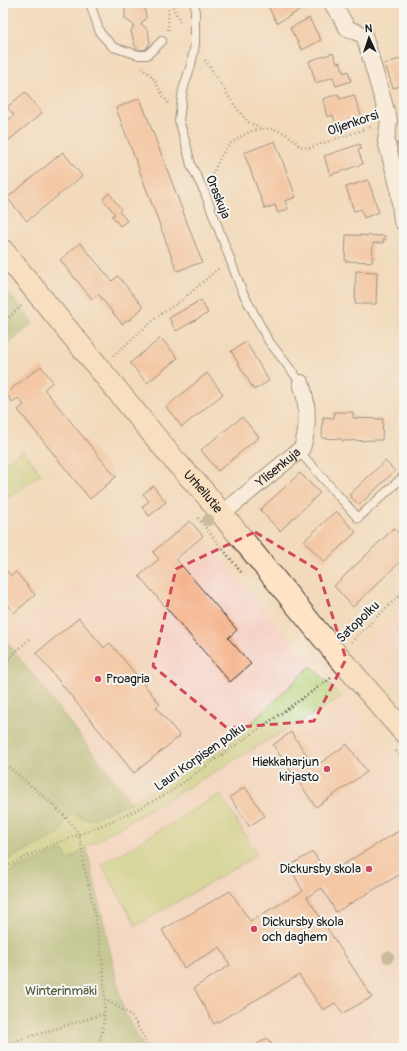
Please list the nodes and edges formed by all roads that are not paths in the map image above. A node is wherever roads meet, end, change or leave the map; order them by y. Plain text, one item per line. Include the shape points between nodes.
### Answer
1 (90, 3) edge
2 (195, 3) edge
3 (332, 3) edge
4 (162, 41) road end
5 (402, 221) dead end
6 (3, 251) edge
7 (300, 384) joint
8 (299, 451) junction
9 (404, 476) edge
10 (222, 514) junction
11 (404, 732) edge

1 - 4 lane via 100,33 113,47 147,55
2 - 7 lane, Oraskuja via 195,44 183,90 179,120 191,165 205,193 242,291 268,340
3 - 5 street via 348,29 364,36 389,121 386,141 398,185
6 - 10 main road, Urheilutie via 175,462
7 - 8 street, Ylisenkuja via 306,401 305,440
8 - 9 lane via 358,518
8 - 10 street, Ylisenkuja
10 - 11 main road, Urheilutie via 337,655

